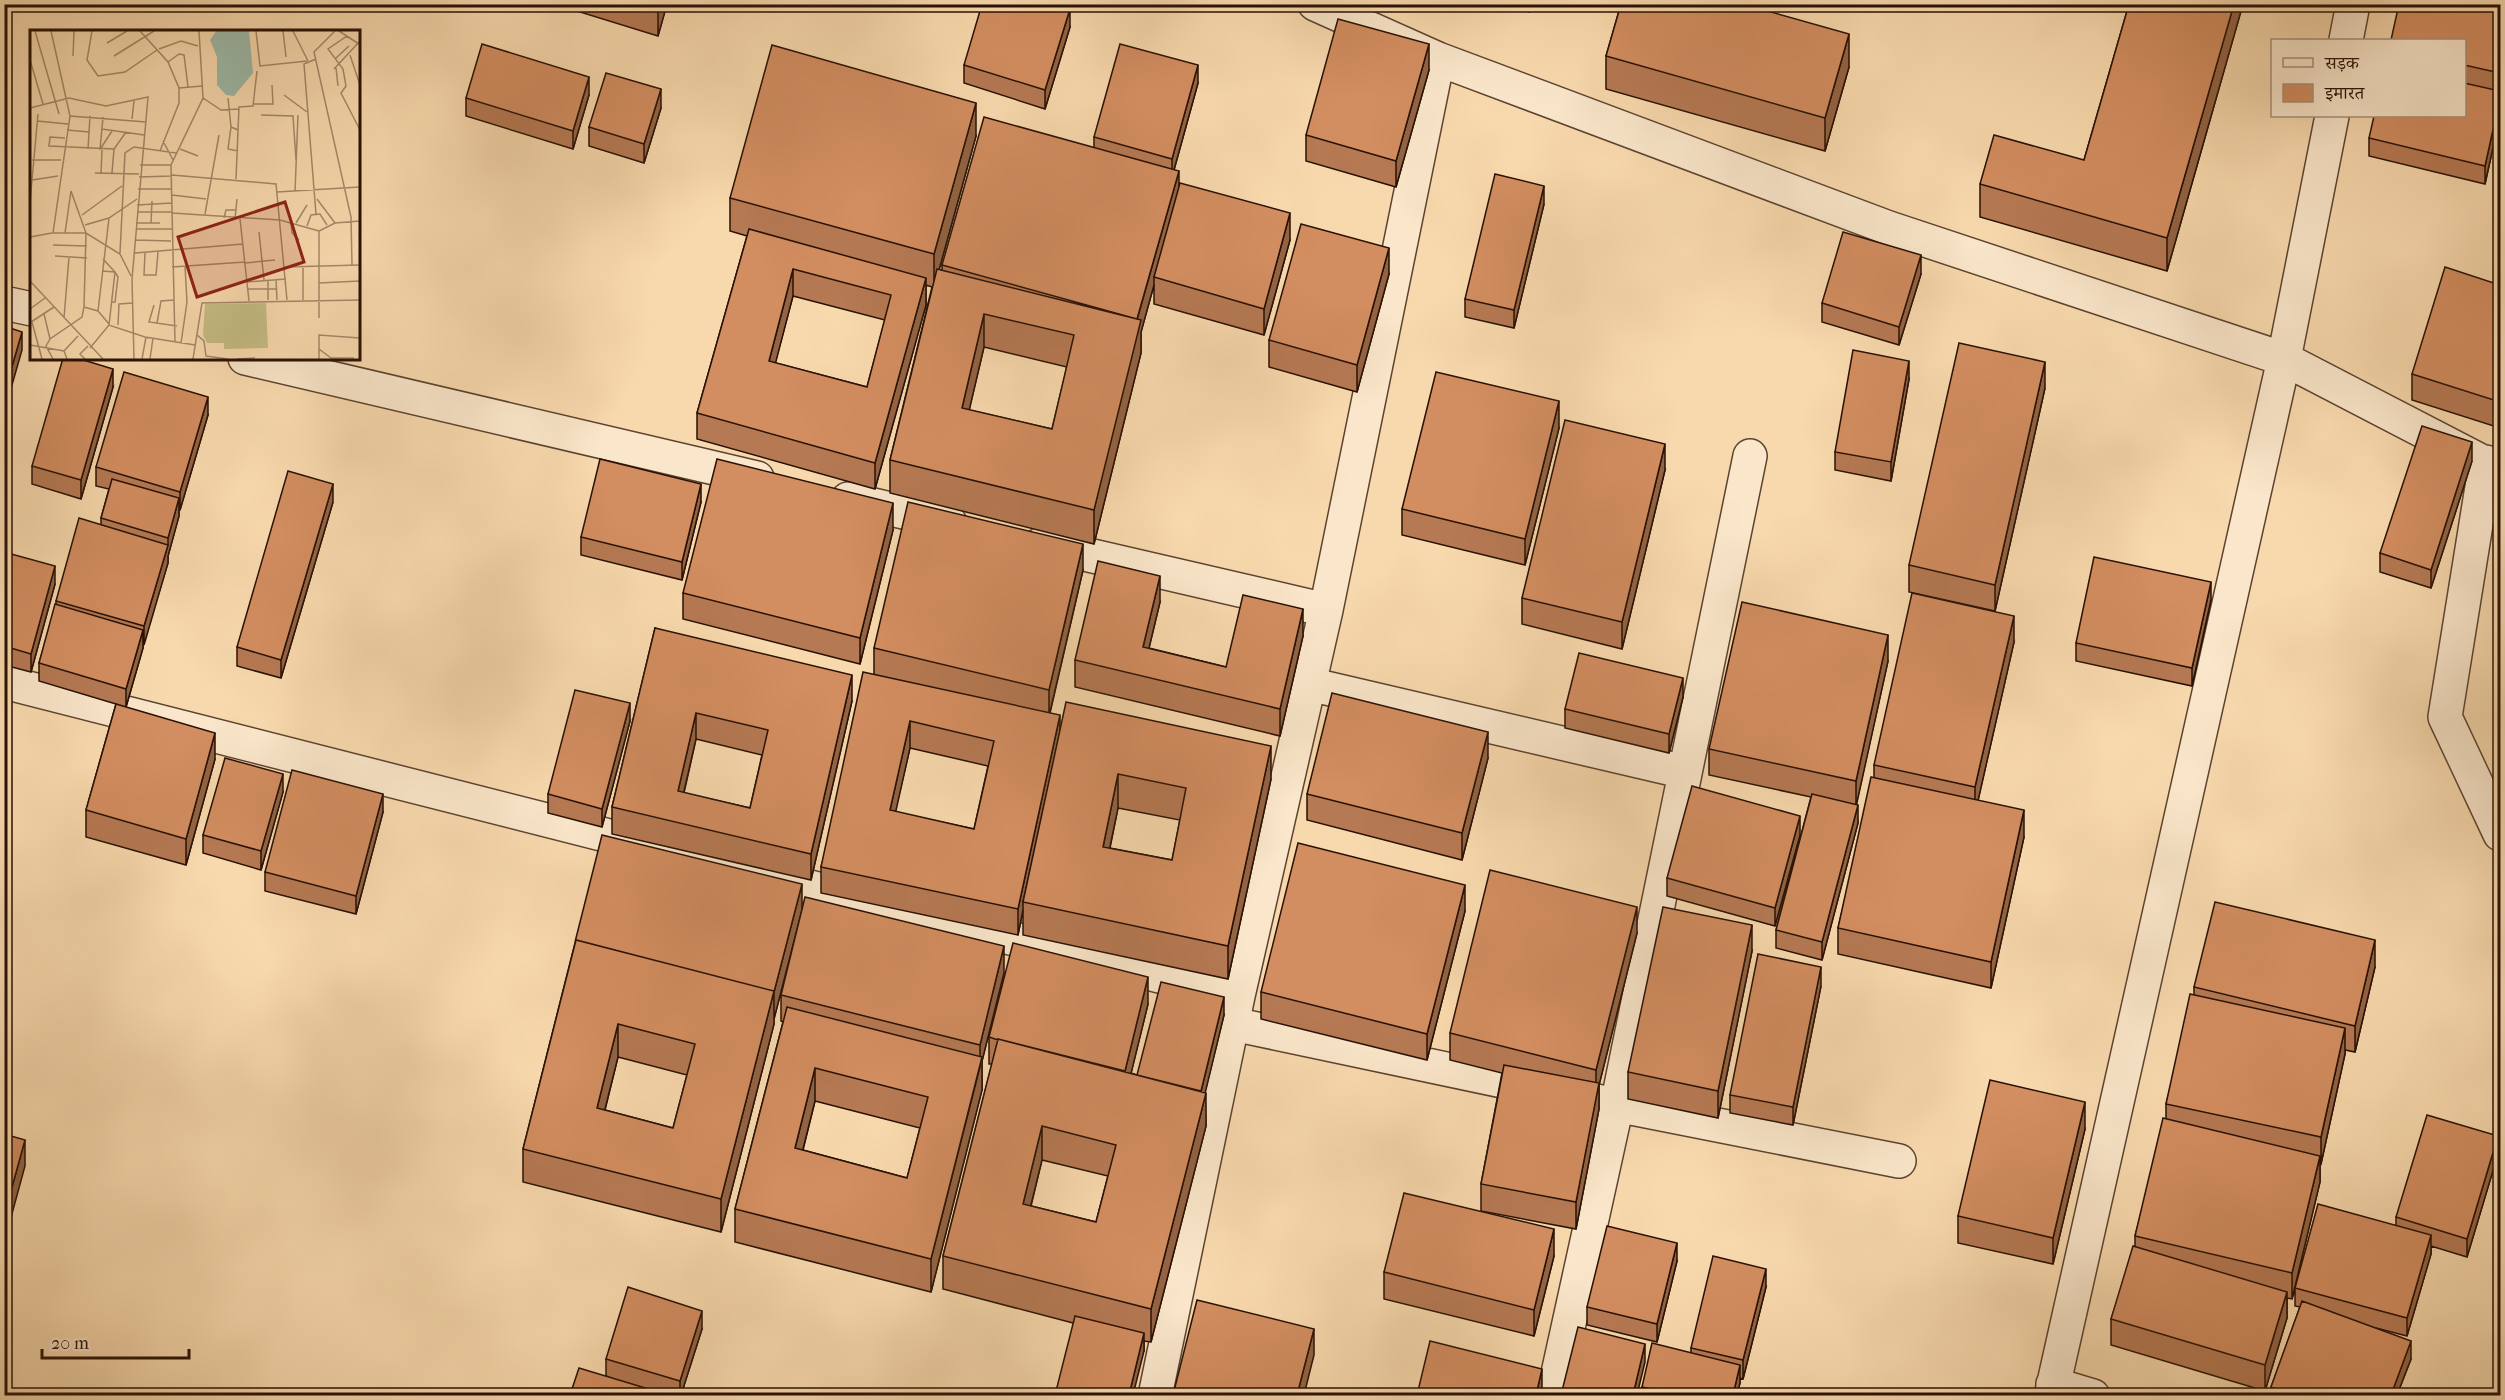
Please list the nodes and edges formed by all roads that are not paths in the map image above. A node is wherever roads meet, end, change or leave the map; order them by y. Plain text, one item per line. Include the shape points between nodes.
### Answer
1 (2353, 4) edge
2 (1329, 7) edge
3 (2346, 39) edge
4 (1438, 59) junction
5 (2332, 117) edge
6 (4, 303) edge
7 (30, 309) edge
8 (2284, 359) junction
9 (254, 360) edge
10 (1750, 456) dead end
11 (2493, 467) edge
12 (977, 529) edge
13 (1012, 537) edge
14 (1326, 610) junction
15 (4, 682) edge
16 (1309, 684) junction
17 (1685, 772) junction
18 (2500, 834) edge
19 (1236, 1010) junction
20 (1617, 1105) junction
21 (1899, 1161) dead end
22 (2052, 1390) edge
23 (1155, 1395) edge
24 (1553, 1395) edge
25 (2093, 1395) edge

1 - 3 street
2 - 4 street
4 - 8 street via 1889,228
4 - 14 street
5 - 8 street
6 - 7 street
8 - 11 street
8 - 22 street
9 - 12 street
10 - 17 street
11 - 18 street via 2445,717
13 - 14 street
14 - 16 street
15 - 19 street
16 - 17 street
16 - 19 street
17 - 20 street
19 - 20 street
19 - 23 street
20 - 21 street
20 - 24 street
22 - 25 street

